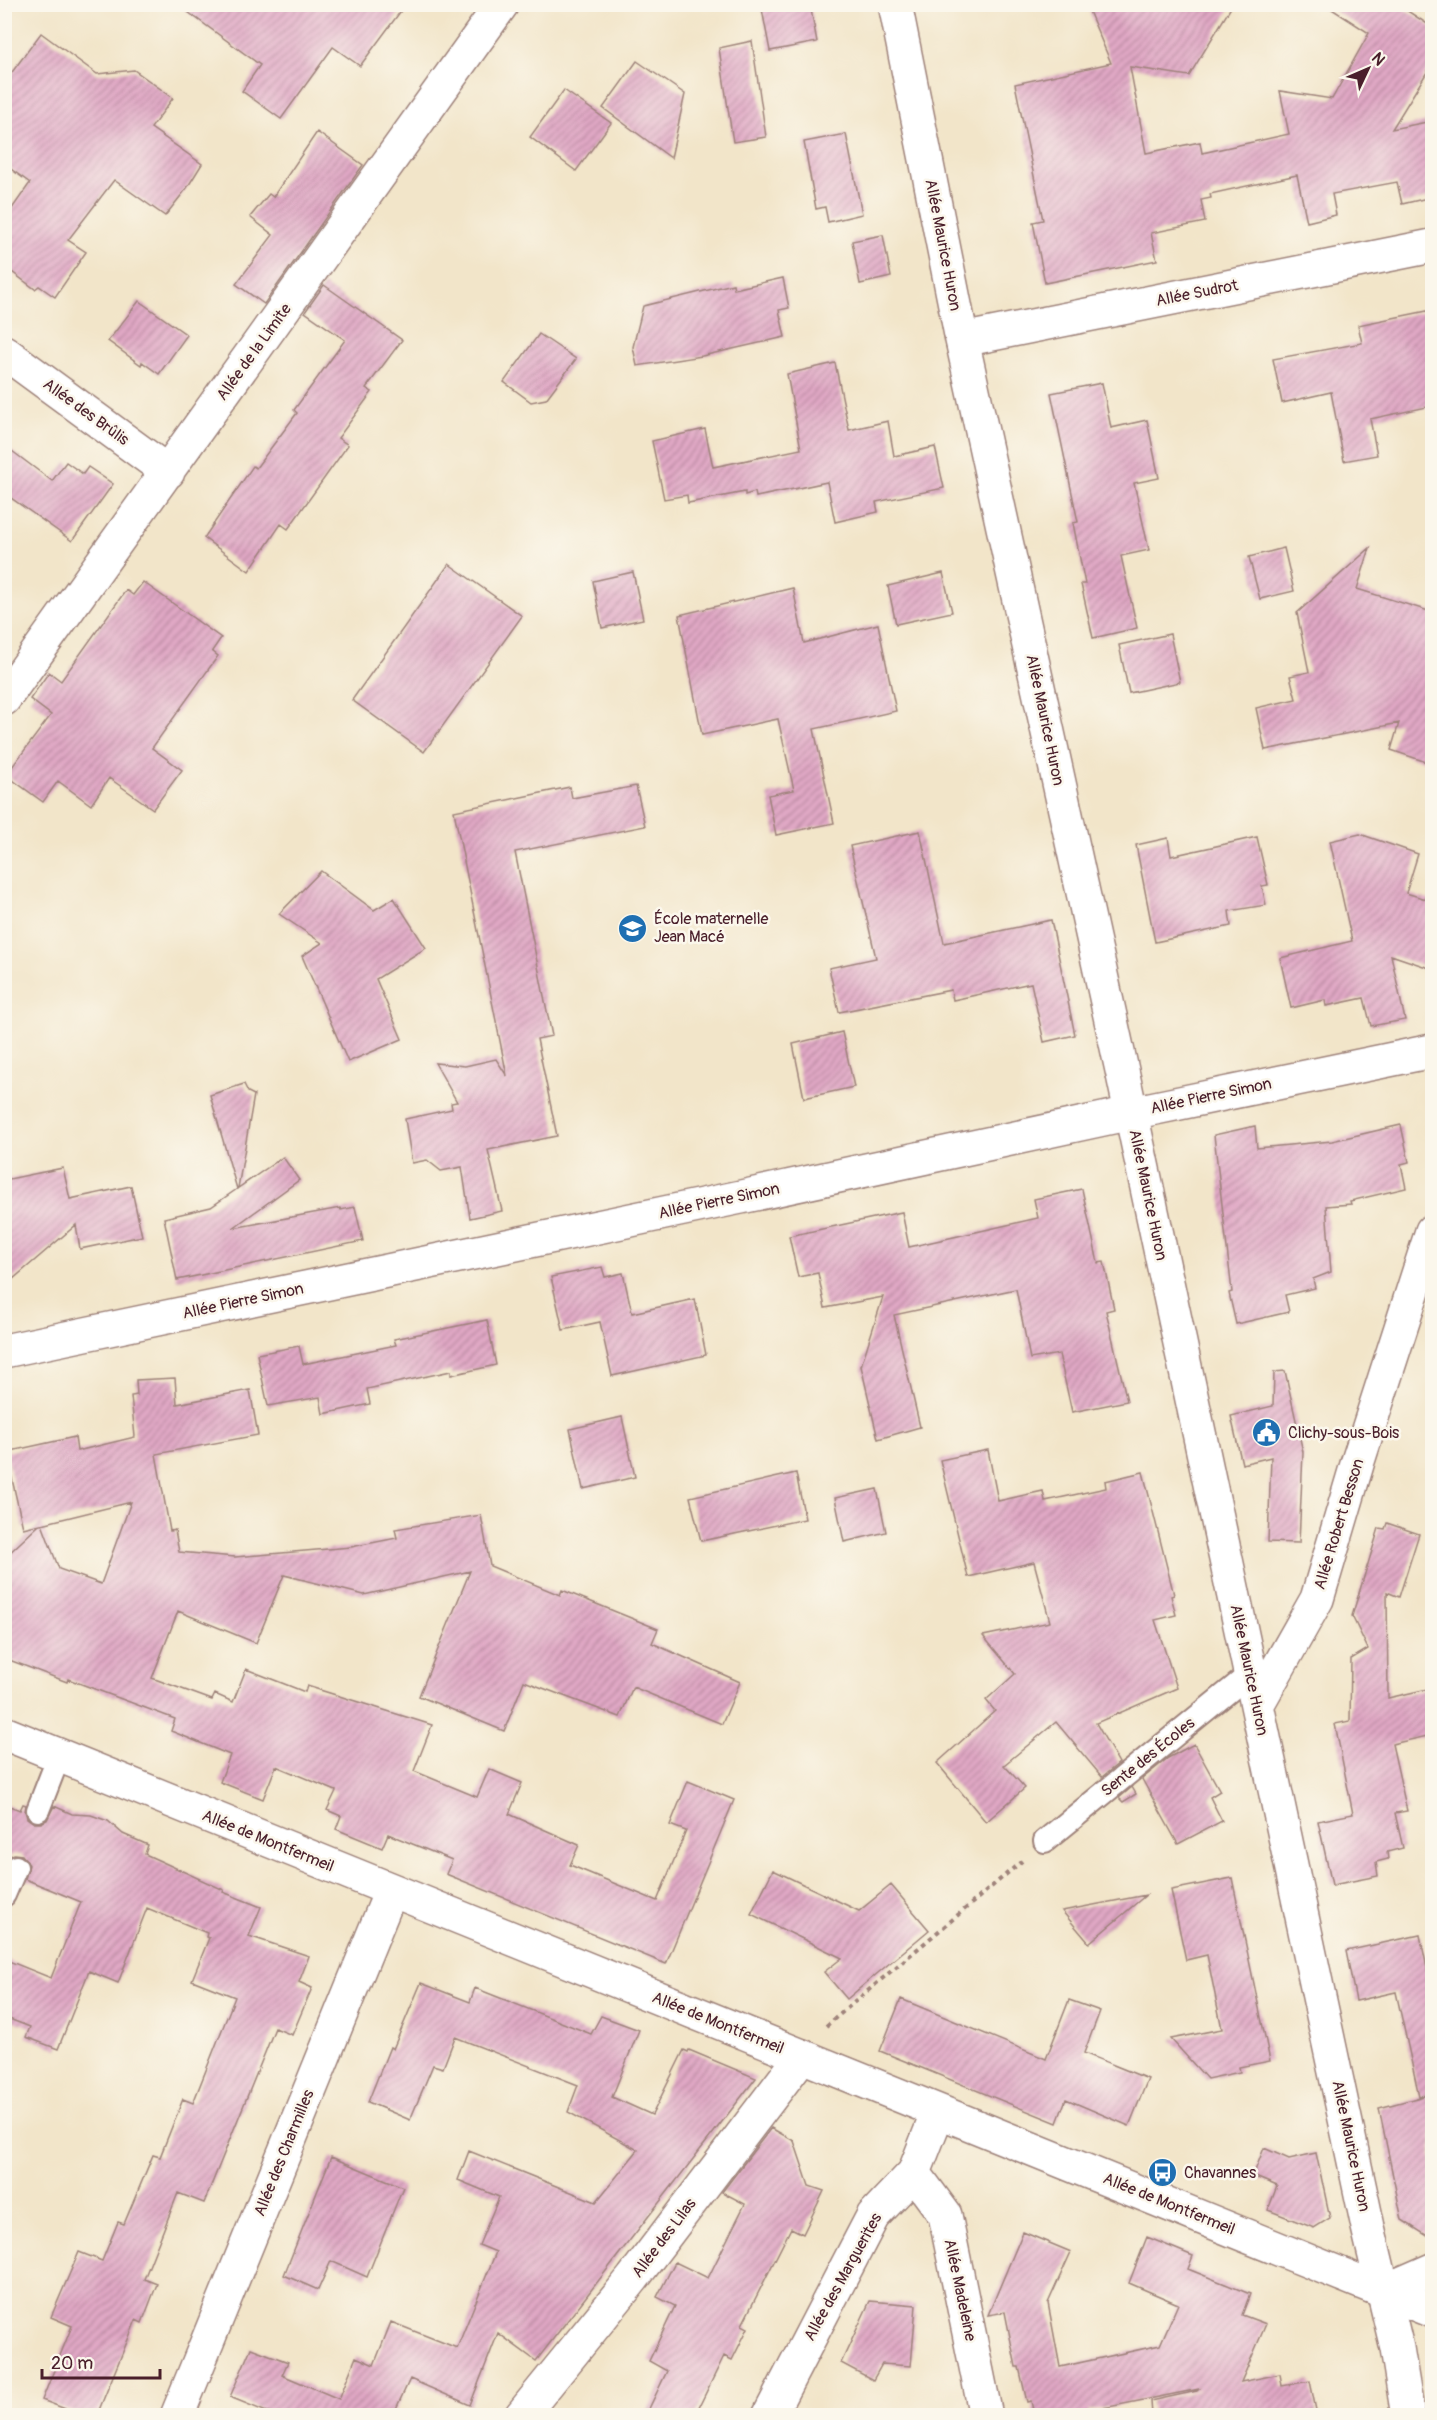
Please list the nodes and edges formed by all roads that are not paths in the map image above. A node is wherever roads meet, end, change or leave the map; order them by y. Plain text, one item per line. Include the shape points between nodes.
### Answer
1 (502, 4) edge
2 (895, 4) edge
3 (1432, 246) edge
4 (962, 340) junction
5 (4, 352) edge
6 (168, 472) junction
7 (4, 699) edge
8 (1432, 1051) edge
9 (1131, 1113) junction
10 (1432, 1231) edge
11 (4, 1351) edge
12 (1250, 1674) junction
13 (1257, 1705) junction
14 (4, 1733) edge
15 (59, 1756) junction
16 (38, 1810) dead end
17 (1046, 1841) road end
18 (16, 1867) dead end
19 (391, 1891) junction
20 (4, 1895) edge
21 (802, 2056) junction
22 (938, 2112) junction
23 (914, 2173) junction
24 (1432, 2270) edge
25 (1384, 2291) junction
26 (1432, 2311) edge
27 (1405, 2400) edge
28 (177, 2415) edge
29 (522, 2415) edge
30 (769, 2415) edge
31 (986, 2415) edge

1 - 6 street, Allée de la Limite
2 - 4 street, Allée Maurice Huron
3 - 4 street, Allée Sudrot
4 - 9 street, Allée Maurice Huron
5 - 6 street, Allée des Brûlis
6 - 7 street, Allée de la Limite
8 - 9 street, Allée Pierre Simon
9 - 11 street, Allée Pierre Simon
9 - 12 street, Allée Maurice Huron
10 - 13 street, Allée Robert Besson via 1317,1599
12 - 13 street, Allée Maurice Huron
12 - 17 lane, Sente des Écoles
13 - 25 street, Allée Maurice Huron
14 - 15 street, Allée de Montfermeil
15 - 16 lane
15 - 19 street, Allée de Montfermeil
18 - 20 lane
19 - 21 street, Allée de Montfermeil
19 - 28 street, Allée des Charmilles
21 - 22 street, Allée de Montfermeil
21 - 29 street, Allée des Lilas via 633,2278
22 - 23 street, Allée des Marguerites
22 - 25 street, Allée de Montfermeil
23 - 30 street, Allée des Marguerites via 873,2216
23 - 31 street, Allée Madeleine via 945,2216
24 - 25 street
25 - 26 street, Allée de Montfermeil
25 - 27 street, Allée Maurice Huron

